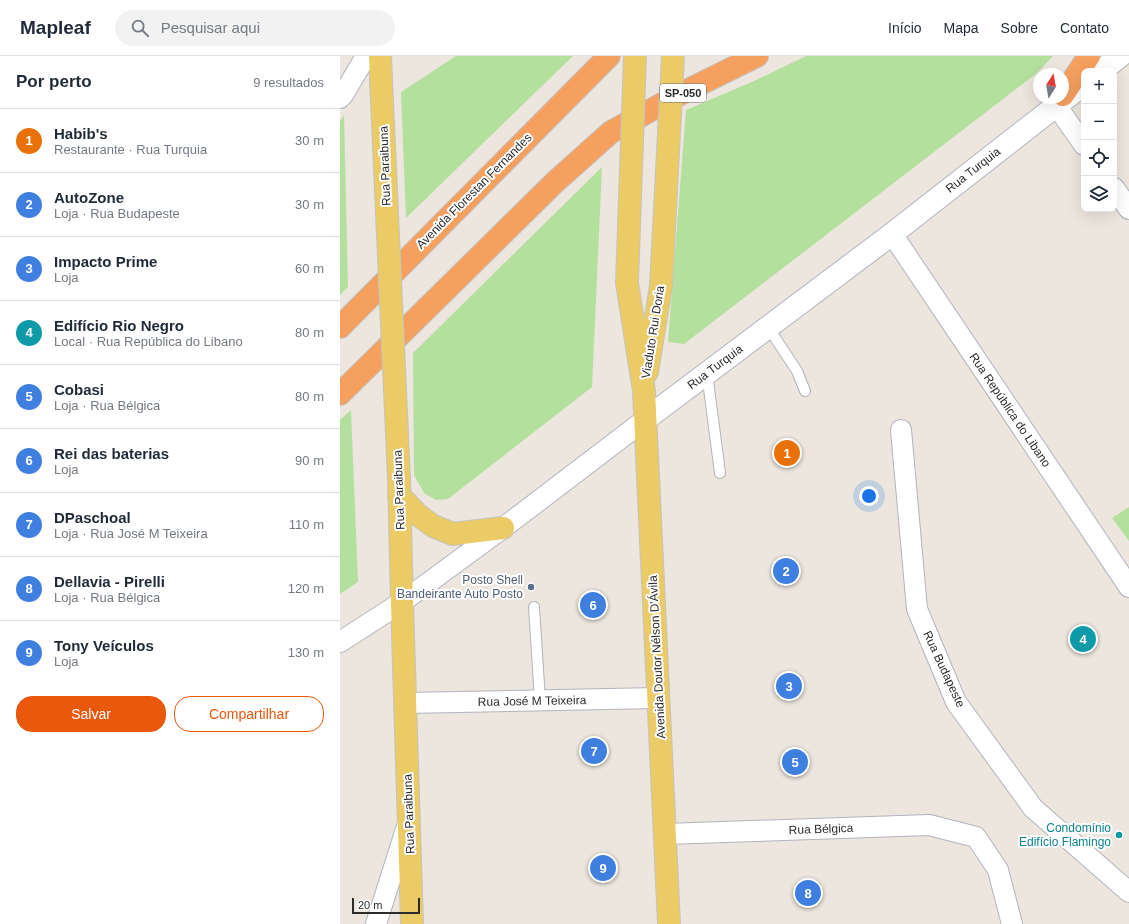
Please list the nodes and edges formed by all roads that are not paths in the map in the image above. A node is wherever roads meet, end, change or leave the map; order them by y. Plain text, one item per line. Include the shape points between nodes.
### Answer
1 (366, 56) edge
2 (380, 56) edge
3 (608, 56) edge
4 (635, 56) edge
5 (673, 56) edge
6 (756, 56) edge
7 (1089, 56) edge
8 (1120, 56) edge
9 (1105, 68) edge
10 (1069, 86) edge
11 (1081, 86) edge
12 (1069, 93) edge
13 (340, 98) edge
14 (1054, 104) edge
15 (1063, 104) edge
16 (1081, 140) edge
17 (1117, 192) edge
18 (1129, 209) edge
19 (892, 234) junction
20 (340, 327) edge
21 (768, 327) junction
22 (707, 373) junction
23 (644, 391) junction
24 (805, 391) dead end
25 (340, 394) edge
26 (646, 419) junction
27 (901, 430) dead end
28 (720, 473) dead end
29 (399, 487) junction
30 (503, 528) junction
31 (1129, 587) edge
32 (402, 602) junction
33 (534, 608) dead end
34 (340, 642) edge
35 (658, 698) junction
36 (540, 700) junction
37 (406, 703) junction
38 (409, 820) junction
39 (665, 834) junction
40 (1129, 892) edge
41 (376, 924) edge
42 (412, 924) edge
43 (669, 924) edge
44 (1012, 924) edge

1 - 13 street
2 - 29 main road, Rua Paraibuna, bridge
3 - 20 highway, Avenida Florestan Fernandes
4 - 23 main road, Viaduto Rui Doria, bridge via 627,283
5 - 23 main road, Viaduto Rui Doria, bridge via 661,286
6 - 25 highway, SP-050 via 611,132 554,183
7 - 10 highway
8 - 9 main road
11 - 12 main road, Rua Turquia
14 - 19 main road, Rua Turquia
15 - 16 street
17 - 18 street
19 - 21 main road, Rua Turquia
19 - 31 street, Rua República do Libano
21 - 22 main road, Rua Turquia
21 - 24 lane via 797,371
22 - 26 main road, Rua Turquia
22 - 28 lane
23 - 26 main road, Avenida Doutor Nélson D'Ávila
26 - 30 street, Rua Turquia
26 - 35 main road, Avenida Doutor Nélson D'Ávila
27 - 40 street, Rua Budapeste via 917,609 956,702 1033,808
29 - 30 main road via 417,514 433,526 453,534
29 - 32 main road, Rua Paraibuna
30 - 32 street, Rua Turquia
32 - 34 street, Rua Turquia
32 - 37 main road, Rua Paraibuna
33 - 36 lane
35 - 36 street, Rua José M Teixeira
35 - 39 main road, Avenida Doutor Nélson D'Ávila
36 - 37 street, Rua José M Teixeira
37 - 38 main road, Rua Paraibuna
38 - 41 street
38 - 42 main road, Rua Paraibuna
39 - 43 main road, Avenida Doutor Nélson D'Ávila
39 - 44 street, Rua Bélgica via 929,825 976,837 998,870

